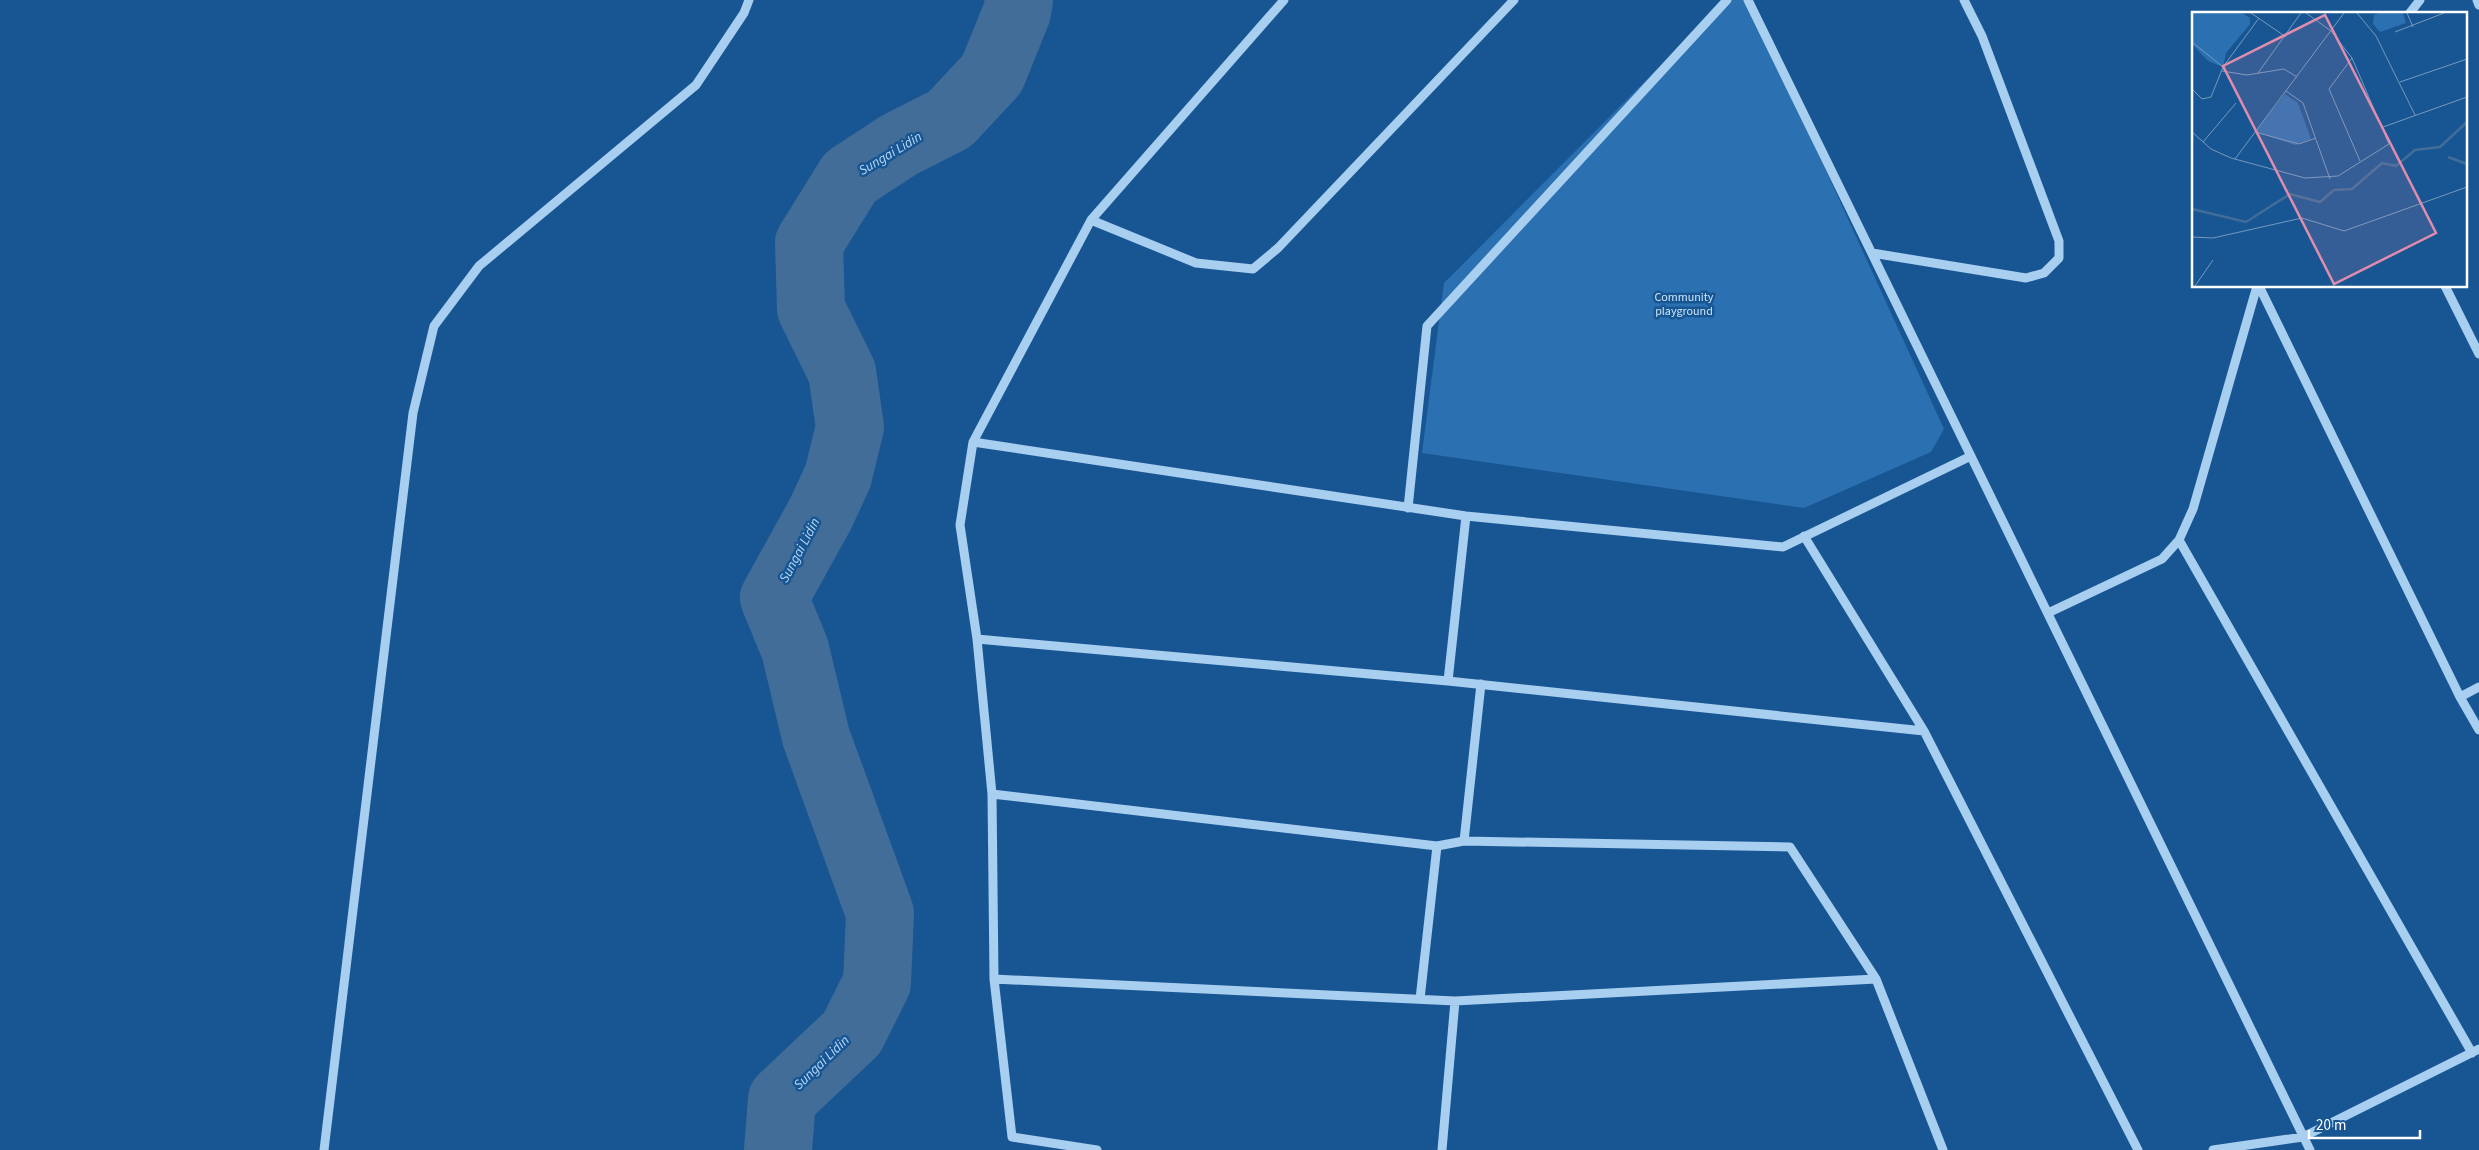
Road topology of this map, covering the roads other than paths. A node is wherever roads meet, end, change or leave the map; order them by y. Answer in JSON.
{"nodes":[{"id":1,"x":749,"y":0,"type":"edge"},
{"id":2,"x":1284,"y":0,"type":"edge"},
{"id":3,"x":1514,"y":0,"type":"edge"},
{"id":4,"x":1727,"y":0,"type":"edge"},
{"id":5,"x":1748,"y":0,"type":"edge"},
{"id":6,"x":1964,"y":0,"type":"edge"},
{"id":7,"x":2420,"y":0,"type":"edge"},
{"id":8,"x":2477,"y":0,"type":"edge"},
{"id":9,"x":2479,"y":5,"type":"edge"},
{"id":10,"x":2411,"y":12,"type":"edge"},
{"id":11,"x":1090,"y":220,"type":"junction"},
{"id":12,"x":1872,"y":253,"type":"junction"},
{"id":13,"x":2257,"y":288,"type":"edge"},
{"id":14,"x":2259,"y":288,"type":"edge"},
{"id":15,"x":2447,"y":288,"type":"edge"},
{"id":16,"x":2479,"y":354,"type":"edge"},
{"id":17,"x":973,"y":442,"type":"junction"},
{"id":18,"x":1971,"y":456,"type":"junction"},
{"id":19,"x":1408,"y":508,"type":"junction"},
{"id":20,"x":1466,"y":516,"type":"junction"},
{"id":21,"x":1804,"y":536,"type":"junction"},
{"id":22,"x":2179,"y":540,"type":"junction"},
{"id":23,"x":2048,"y":613,"type":"junction"},
{"id":24,"x":977,"y":639,"type":"junction"},
{"id":25,"x":1448,"y":681,"type":"junction"},
{"id":26,"x":1480,"y":684,"type":"junction"},
{"id":27,"x":2479,"y":687,"type":"edge"},
{"id":28,"x":2460,"y":697,"type":"junction"},
{"id":29,"x":2479,"y":730,"type":"edge"},
{"id":30,"x":1924,"y":731,"type":"junction"},
{"id":31,"x":992,"y":794,"type":"junction"},
{"id":32,"x":1464,"y":841,"type":"junction"},
{"id":33,"x":1437,"y":846,"type":"junction"},
{"id":34,"x":994,"y":979,"type":"junction"},
{"id":35,"x":1876,"y":979,"type":"junction"},
{"id":36,"x":1420,"y":999,"type":"junction"},
{"id":37,"x":1455,"y":1001,"type":"junction"},
{"id":38,"x":2476,"y":1051,"type":"edge"},
{"id":39,"x":2303,"y":1137,"type":"junction"},
{"id":40,"x":324,"y":1150,"type":"edge"},
{"id":41,"x":1097,"y":1150,"type":"edge"},
{"id":42,"x":1442,"y":1150,"type":"edge"},
{"id":43,"x":1943,"y":1150,"type":"edge"},
{"id":44,"x":2138,"y":1150,"type":"edge"},
{"id":45,"x":2213,"y":1150,"type":"edge"},
{"id":46,"x":2310,"y":1150,"type":"edge"}],
"edges":[{"from":1,"to":40,"type":"street"},
{"from":2,"to":11,"type":"street"},
{"from":3,"to":11,"type":"street"},
{"from":4,"to":19,"type":"street"},
{"from":5,"to":12,"type":"street"},
{"from":6,"to":12,"type":"street"},
{"from":7,"to":10,"type":"street"},
{"from":8,"to":9,"type":"street"},
{"from":11,"to":17,"type":"street"},
{"from":12,"to":18,"type":"street"},
{"from":13,"to":22,"type":"street"},
{"from":14,"to":28,"type":"street"},
{"from":15,"to":16,"type":"street"},
{"from":17,"to":19,"type":"street"},
{"from":17,"to":24,"type":"street"},
{"from":18,"to":21,"type":"street"},
{"from":18,"to":23,"type":"street"},
{"from":19,"to":20,"type":"street"},
{"from":20,"to":21,"type":"street"},
{"from":20,"to":25,"type":"street"},
{"from":21,"to":30,"type":"street"},
{"from":22,"to":23,"type":"street"},
{"from":22,"to":38,"type":"street"},
{"from":23,"to":39,"type":"street"},
{"from":24,"to":25,"type":"street"},
{"from":24,"to":31,"type":"street"},
{"from":25,"to":26,"type":"street"},
{"from":26,"to":30,"type":"street"},
{"from":26,"to":32,"type":"street"},
{"from":27,"to":28,"type":"street"},
{"from":28,"to":29,"type":"street"},
{"from":30,"to":44,"type":"street"},
{"from":31,"to":33,"type":"street"},
{"from":31,"to":34,"type":"street"},
{"from":32,"to":33,"type":"street"},
{"from":32,"to":35,"type":"street"},
{"from":33,"to":36,"type":"street"},
{"from":34,"to":36,"type":"street"},
{"from":34,"to":41,"type":"street"},
{"from":35,"to":37,"type":"street"},
{"from":35,"to":43,"type":"street"},
{"from":36,"to":37,"type":"street"},
{"from":37,"to":42,"type":"street"},
{"from":38,"to":39,"type":"street"},
{"from":39,"to":45,"type":"street"},
{"from":39,"to":46,"type":"street"}]}
